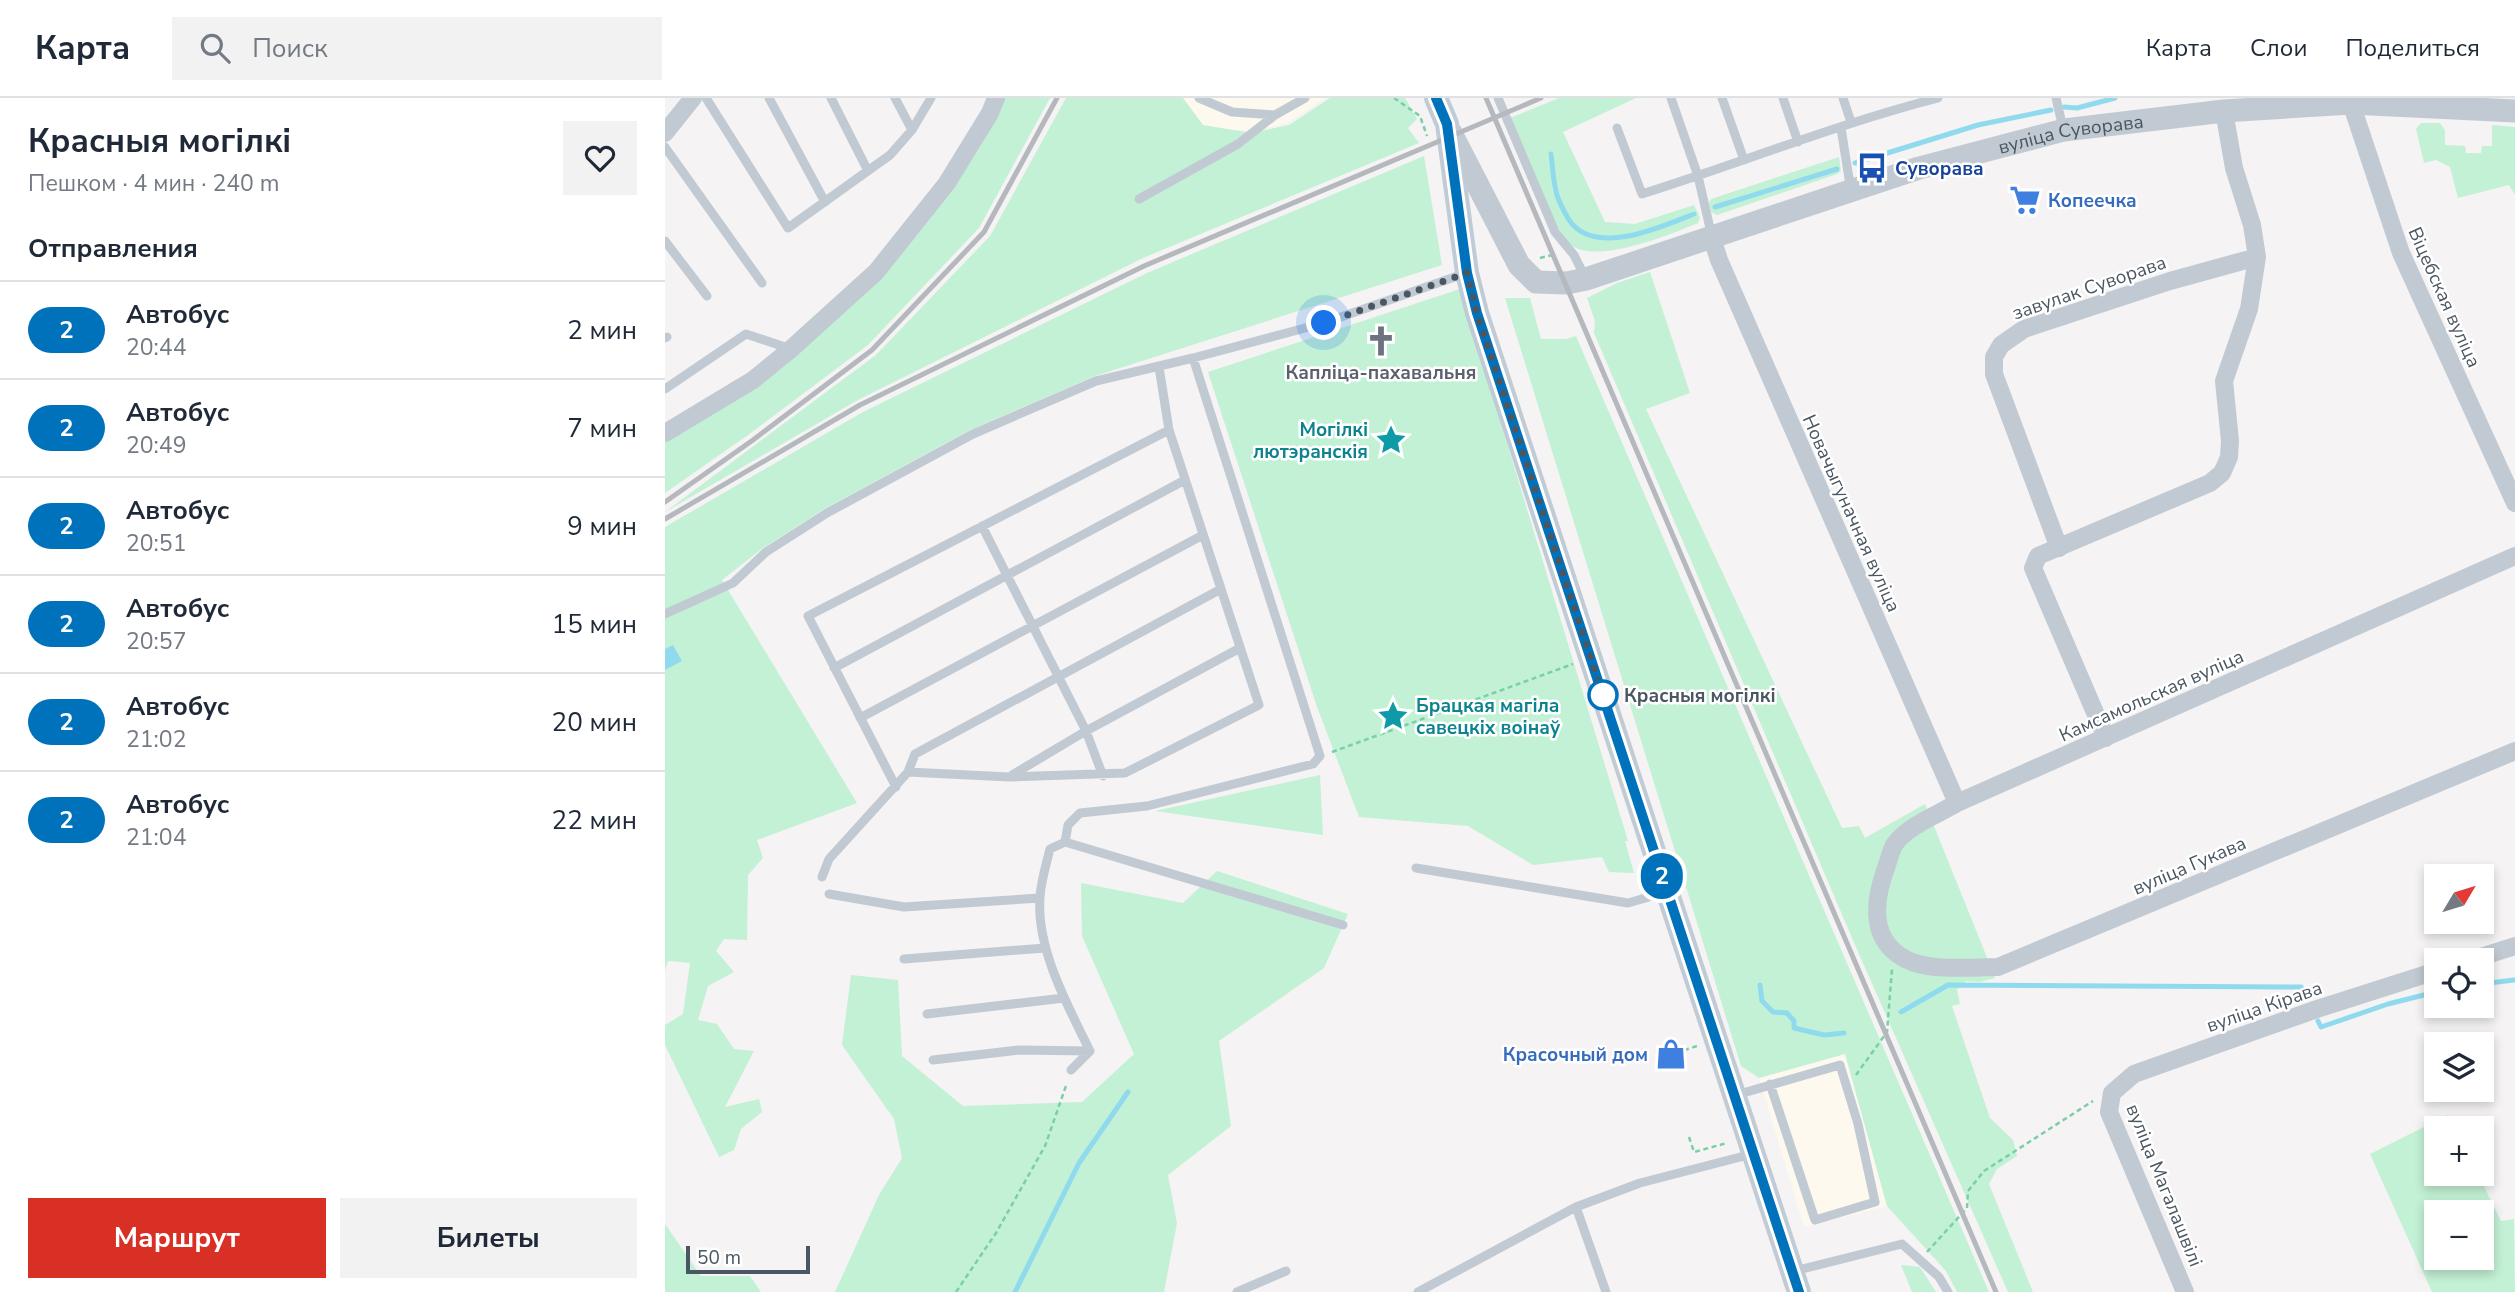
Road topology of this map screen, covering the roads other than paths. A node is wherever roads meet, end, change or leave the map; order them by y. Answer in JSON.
{"nodes":[{"id":1,"x":693,"y":98,"type":"edge"},
{"id":2,"x":706,"y":98,"type":"edge"},
{"id":3,"x":769,"y":98,"type":"edge"},
{"id":4,"x":831,"y":98,"type":"edge"},
{"id":5,"x":895,"y":98,"type":"edge"},
{"id":6,"x":931,"y":98,"type":"edge"},
{"id":7,"x":996,"y":98,"type":"edge"},
{"id":8,"x":1199,"y":98,"type":"edge"},
{"id":9,"x":1423,"y":98,"type":"edge"},
{"id":10,"x":1436,"y":98,"type":"edge"},
{"id":11,"x":1497,"y":98,"type":"edge"},
{"id":12,"x":1671,"y":98,"type":"edge"},
{"id":13,"x":1722,"y":98,"type":"edge"},
{"id":14,"x":1783,"y":98,"type":"edge"},
{"id":15,"x":1843,"y":98,"type":"edge"},
{"id":16,"x":1892,"y":98,"type":"edge"},
{"id":17,"x":1938,"y":98,"type":"edge"},
{"id":18,"x":2056,"y":98,"type":"edge"},
{"id":19,"x":1299,"y":99,"type":"edge"},
{"id":20,"x":2365,"y":101,"type":"edge"},
{"id":21,"x":1895,"y":109,"type":"junction"},
{"id":22,"x":2224,"y":111,"type":"junction"},
{"id":23,"x":2515,"y":111,"type":"edge"},
{"id":24,"x":1275,"y":115,"type":"junction"},
{"id":25,"x":1851,"y":122,"type":"junction"},
{"id":26,"x":1447,"y":124,"type":"junction"},
{"id":27,"x":1617,"y":128,"type":"dead end"},
{"id":28,"x":1841,"y":128,"type":"junction"},
{"id":29,"x":912,"y":130,"type":"junction"},
{"id":30,"x":2064,"y":130,"type":"junction"},
{"id":31,"x":665,"y":133,"type":"edge"},
{"id":32,"x":1798,"y":142,"type":"junction"},
{"id":33,"x":665,"y":147,"type":"edge"},
{"id":34,"x":1744,"y":160,"type":"junction"},
{"id":35,"x":868,"y":171,"type":"junction"},
{"id":36,"x":1698,"y":176,"type":"junction"},
{"id":37,"x":1851,"y":191,"type":"junction"},
{"id":38,"x":1139,"y":199,"type":"dead end"},
{"id":39,"x":825,"y":202,"type":"junction"},
{"id":40,"x":1712,"y":238,"type":"junction"},
{"id":41,"x":665,"y":241,"type":"edge"},
{"id":42,"x":2257,"y":257,"type":"junction"},
{"id":43,"x":1467,"y":273,"type":"junction"},
{"id":44,"x":1586,"y":279,"type":"junction"},
{"id":45,"x":762,"y":283,"type":"dead end"},
{"id":46,"x":708,"y":296,"type":"dead end"},
{"id":47,"x":791,"y":349,"type":"junction"},
{"id":48,"x":1193,"y":358,"type":"junction"},
{"id":49,"x":1159,"y":367,"type":"junction"},
{"id":50,"x":665,"y":389,"type":"edge"},
{"id":51,"x":1169,"y":430,"type":"junction"},
{"id":52,"x":665,"y":433,"type":"edge"},
{"id":53,"x":1185,"y":480,"type":"junction"},
{"id":54,"x":2515,"y":503,"type":"edge"},
{"id":55,"x":982,"y":526,"type":"junction"},
{"id":56,"x":1203,"y":535,"type":"junction"},
{"id":57,"x":2059,"y":548,"type":"junction"},
{"id":58,"x":2515,"y":556,"type":"edge"},
{"id":59,"x":1007,"y":575,"type":"junction"},
{"id":60,"x":1221,"y":589,"type":"junction"},
{"id":61,"x":665,"y":614,"type":"edge"},
{"id":62,"x":1033,"y":626,"type":"junction"},
{"id":63,"x":1240,"y":648,"type":"junction"},
{"id":64,"x":834,"y":668,"type":"junction"},
{"id":65,"x":1058,"y":677,"type":"junction"},
{"id":66,"x":860,"y":718,"type":"junction"},
{"id":67,"x":1086,"y":731,"type":"junction"},
{"id":68,"x":2106,"y":738,"type":"junction"},
{"id":69,"x":2515,"y":751,"type":"edge"},
{"id":70,"x":908,"y":772,"type":"junction"},
{"id":71,"x":1103,"y":776,"type":"junction"},
{"id":72,"x":1009,"y":777,"type":"junction"},
{"id":73,"x":896,"y":787,"type":"junction"},
{"id":74,"x":1957,"y":803,"type":"junction"},
{"id":75,"x":1066,"y":842,"type":"junction"},
{"id":76,"x":1416,"y":868,"type":"dead end"},
{"id":77,"x":822,"y":877,"type":"dead end"},
{"id":78,"x":1667,"y":891,"type":"junction"},
{"id":79,"x":829,"y":894,"type":"dead end"},
{"id":80,"x":1040,"y":898,"type":"junction"},
{"id":81,"x":1343,"y":925,"type":"dead end"},
{"id":82,"x":1881,"y":934,"type":"joint"},
{"id":83,"x":2515,"y":946,"type":"edge"},
{"id":84,"x":1045,"y":948,"type":"junction"},
{"id":85,"x":2494,"y":953,"type":"edge"},
{"id":86,"x":904,"y":959,"type":"dead end"},
{"id":87,"x":2424,"y":975,"type":"edge"},
{"id":88,"x":1064,"y":998,"type":"junction"},
{"id":89,"x":927,"y":1014,"type":"dead end"},
{"id":90,"x":1090,"y":1051,"type":"junction"},
{"id":91,"x":933,"y":1060,"type":"dead end"},
{"id":92,"x":1071,"y":1070,"type":"road end"},
{"id":93,"x":1770,"y":1084,"type":"junction"},
{"id":94,"x":2112,"y":1093,"type":"joint"},
{"id":95,"x":1734,"y":1096,"type":"junction"},
{"id":96,"x":1753,"y":1153,"type":"junction"},
{"id":97,"x":1576,"y":1207,"type":"junction"},
{"id":98,"x":1286,"y":1271,"type":"dead end"},
{"id":99,"x":1795,"y":1282,"type":"edge"},
{"id":100,"x":1237,"y":1292,"type":"edge"},
{"id":101,"x":1418,"y":1292,"type":"edge"},
{"id":102,"x":1606,"y":1292,"type":"edge"},
{"id":103,"x":1948,"y":1292,"type":"edge"},
{"id":104,"x":2185,"y":1292,"type":"edge"}],
"edges":[{"from":1,"to":31,"type":"street"},
{"from":2,"to":39,"type":"lane"},
{"from":3,"to":39,"type":"lane"},
{"from":4,"to":35,"type":"lane"},
{"from":5,"to":29,"type":"lane"},
{"from":6,"to":29,"type":"lane"},
{"from":7,"to":47,"type":"street"},
{"from":8,"to":24,"type":"lane"},
{"from":9,"to":26,"type":"main road"},
{"from":10,"to":26,"type":"main road"},
{"from":11,"to":44,"type":"lane"},
{"from":12,"to":36,"type":"lane"},
{"from":13,"to":34,"type":"lane"},
{"from":14,"to":32,"type":"lane"},
{"from":15,"to":25,"type":"lane"},
{"from":16,"to":21,"type":"lane"},
{"from":17,"to":21,"type":"lane"},
{"from":18,"to":30,"type":"lane"},
{"from":19,"to":24,"type":"lane"},
{"from":20,"to":22,"type":"street","name":"вуліца Суворава"},
{"from":20,"to":23,"type":"street","name":"вуліца Суворава"},
{"from":20,"to":54,"type":"street","name":"Віцебская вуліца"},
{"from":21,"to":25,"type":"lane"},
{"from":22,"to":30,"type":"street","name":"вуліца Суворава"},
{"from":22,"to":42,"type":"street"},
{"from":24,"to":38,"type":"lane"},
{"from":25,"to":28,"type":"lane"},
{"from":26,"to":43,"type":"main road"},
{"from":26,"to":44,"type":"street","name":"вуліца Суворава"},
{"from":27,"to":36,"type":"lane"},
{"from":28,"to":32,"type":"lane"},
{"from":28,"to":37,"type":"lane"},
{"from":29,"to":35,"type":"lane"},
{"from":30,"to":37,"type":"street","name":"вуліца Суворава"},
{"from":32,"to":34,"type":"lane"},
{"from":33,"to":45,"type":"lane"},
{"from":34,"to":36,"type":"lane"},
{"from":35,"to":39,"type":"lane"},
{"from":36,"to":40,"type":"lane"},
{"from":37,"to":40,"type":"street","name":"вуліца Суворава"},
{"from":40,"to":44,"type":"street","name":"вуліца Суворава"},
{"from":40,"to":74,"type":"street","name":"Новачыгуначная вуліца"},
{"from":41,"to":46,"type":"lane"},
{"from":42,"to":57,"type":"street"},
{"from":42,"to":57,"type":"street","name":"завулак Суворава"},
{"from":43,"to":48,"type":"lane"},
{"from":43,"to":78,"type":"main road"},
{"from":47,"to":50,"type":"lane"},
{"from":47,"to":52,"type":"street"},
{"from":48,"to":49,"type":"lane"},
{"from":48,"to":75,"type":"lane"},
{"from":49,"to":51,"type":"lane"},
{"from":49,"to":61,"type":"lane"},
{"from":51,"to":53,"type":"lane"},
{"from":51,"to":55,"type":"lane"},
{"from":53,"to":56,"type":"lane"},
{"from":53,"to":59,"type":"lane"},
{"from":55,"to":59,"type":"lane"},
{"from":55,"to":64,"type":"lane"},
{"from":56,"to":60,"type":"lane"},
{"from":56,"to":62,"type":"lane"},
{"from":57,"to":68,"type":"street"},
{"from":58,"to":68,"type":"street","name":"Камсамольская вуліца"},
{"from":59,"to":62,"type":"lane"},
{"from":59,"to":64,"type":"lane"},
{"from":60,"to":63,"type":"lane"},
{"from":60,"to":65,"type":"lane"},
{"from":62,"to":65,"type":"lane"},
{"from":62,"to":66,"type":"lane"},
{"from":63,"to":67,"type":"lane"},
{"from":63,"to":71,"type":"lane"},
{"from":64,"to":66,"type":"lane"},
{"from":65,"to":67,"type":"lane"},
{"from":65,"to":70,"type":"lane"},
{"from":66,"to":73,"type":"lane"},
{"from":67,"to":71,"type":"lane"},
{"from":67,"to":72,"type":"lane"},
{"from":68,"to":74,"type":"street","name":"Камсамольская вуліца"},
{"from":69,"to":82,"type":"street","name":"вуліца Гукава"},
{"from":70,"to":72,"type":"lane"},
{"from":70,"to":73,"type":"lane"},
{"from":71,"to":72,"type":"lane"},
{"from":73,"to":77,"type":"lane"},
{"from":74,"to":82,"type":"street","name":"Камсамольская вуліца"},
{"from":75,"to":80,"type":"lane"},
{"from":75,"to":81,"type":"lane"},
{"from":76,"to":78,"type":"lane"},
{"from":78,"to":95,"type":"main road"},
{"from":79,"to":80,"type":"lane"},
{"from":80,"to":84,"type":"lane"},
{"from":83,"to":85,"type":"street"},
{"from":84,"to":86,"type":"lane"},
{"from":84,"to":88,"type":"lane"},
{"from":87,"to":94,"type":"street","name":"вуліца Кірава"},
{"from":88,"to":89,"type":"lane"},
{"from":88,"to":90,"type":"lane"},
{"from":90,"to":91,"type":"lane"},
{"from":90,"to":92,"type":"lane"},
{"from":93,"to":93,"type":"lane"},
{"from":93,"to":95,"type":"lane"},
{"from":94,"to":104,"type":"street","name":"вуліца Магалашвілі"},
{"from":95,"to":96,"type":"main road"},
{"from":96,"to":97,"type":"lane"},
{"from":96,"to":99,"type":"main road"},
{"from":97,"to":101,"type":"lane"},
{"from":97,"to":102,"type":"lane"},
{"from":98,"to":100,"type":"lane"},
{"from":99,"to":103,"type":"lane"}]}
